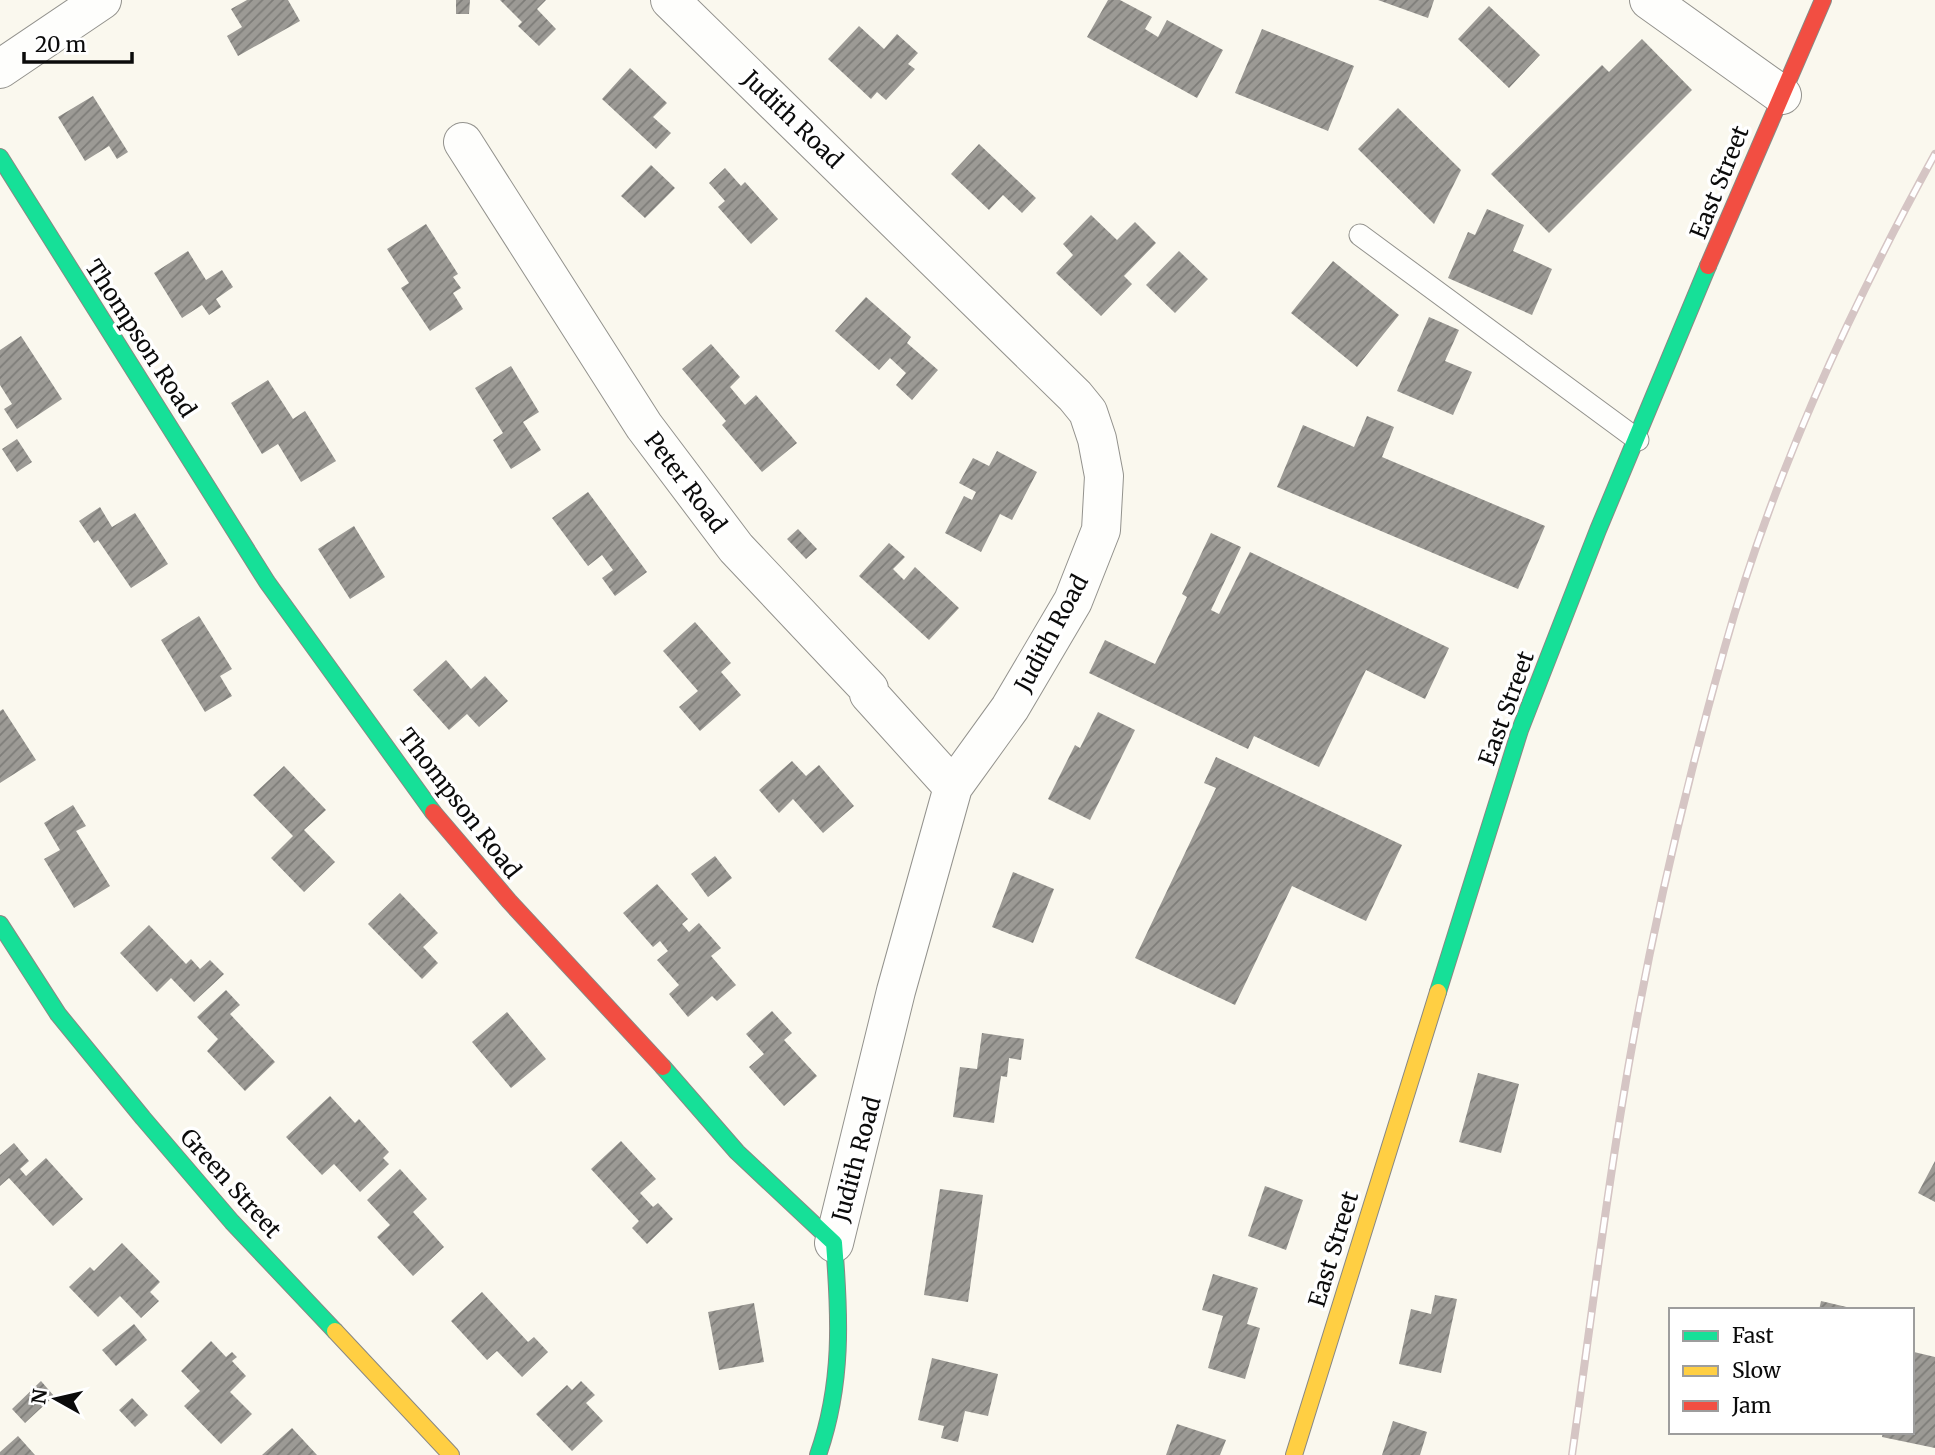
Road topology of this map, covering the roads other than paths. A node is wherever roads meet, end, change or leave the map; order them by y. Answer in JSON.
{"nodes":[{"id":1,"x":102,"y":0,"type":"edge"},
{"id":2,"x":670,"y":0,"type":"edge"},
{"id":3,"x":1649,"y":0,"type":"edge"},
{"id":4,"x":1823,"y":0,"type":"edge"},
{"id":5,"x":0,"y":69,"type":"edge"},
{"id":6,"x":1782,"y":96,"type":"junction"},
{"id":7,"x":464,"y":142,"type":"dead end"},
{"id":8,"x":0,"y":157,"type":"edge"},
{"id":9,"x":1360,"y":234,"type":"dead end"},
{"id":10,"x":1638,"y":440,"type":"junction"},
{"id":11,"x":953,"y":787,"type":"junction"},
{"id":12,"x":0,"y":924,"type":"edge"},
{"id":13,"x":834,"y":1243,"type":"junction"},
{"id":14,"x":451,"y":1455,"type":"edge"},
{"id":15,"x":818,"y":1455,"type":"edge"},
{"id":16,"x":1294,"y":1455,"type":"edge"}],
"edges":[{"from":1,"to":5,"type":"street"},
{"from":2,"to":11,"type":"street","name":"Judith Road"},
{"from":3,"to":6,"type":"street"},
{"from":4,"to":6,"type":"street","name":"East Street"},
{"from":6,"to":10,"type":"street","name":"East Street"},
{"from":7,"to":11,"type":"street","name":"Peter Road"},
{"from":8,"to":13,"type":"street","name":"Thompson Road"},
{"from":9,"to":10,"type":"lane"},
{"from":10,"to":16,"type":"street","name":"East Street"},
{"from":11,"to":13,"type":"street","name":"Judith Road"},
{"from":12,"to":14,"type":"street","name":"Green Street"},
{"from":13,"to":15,"type":"street"}]}
